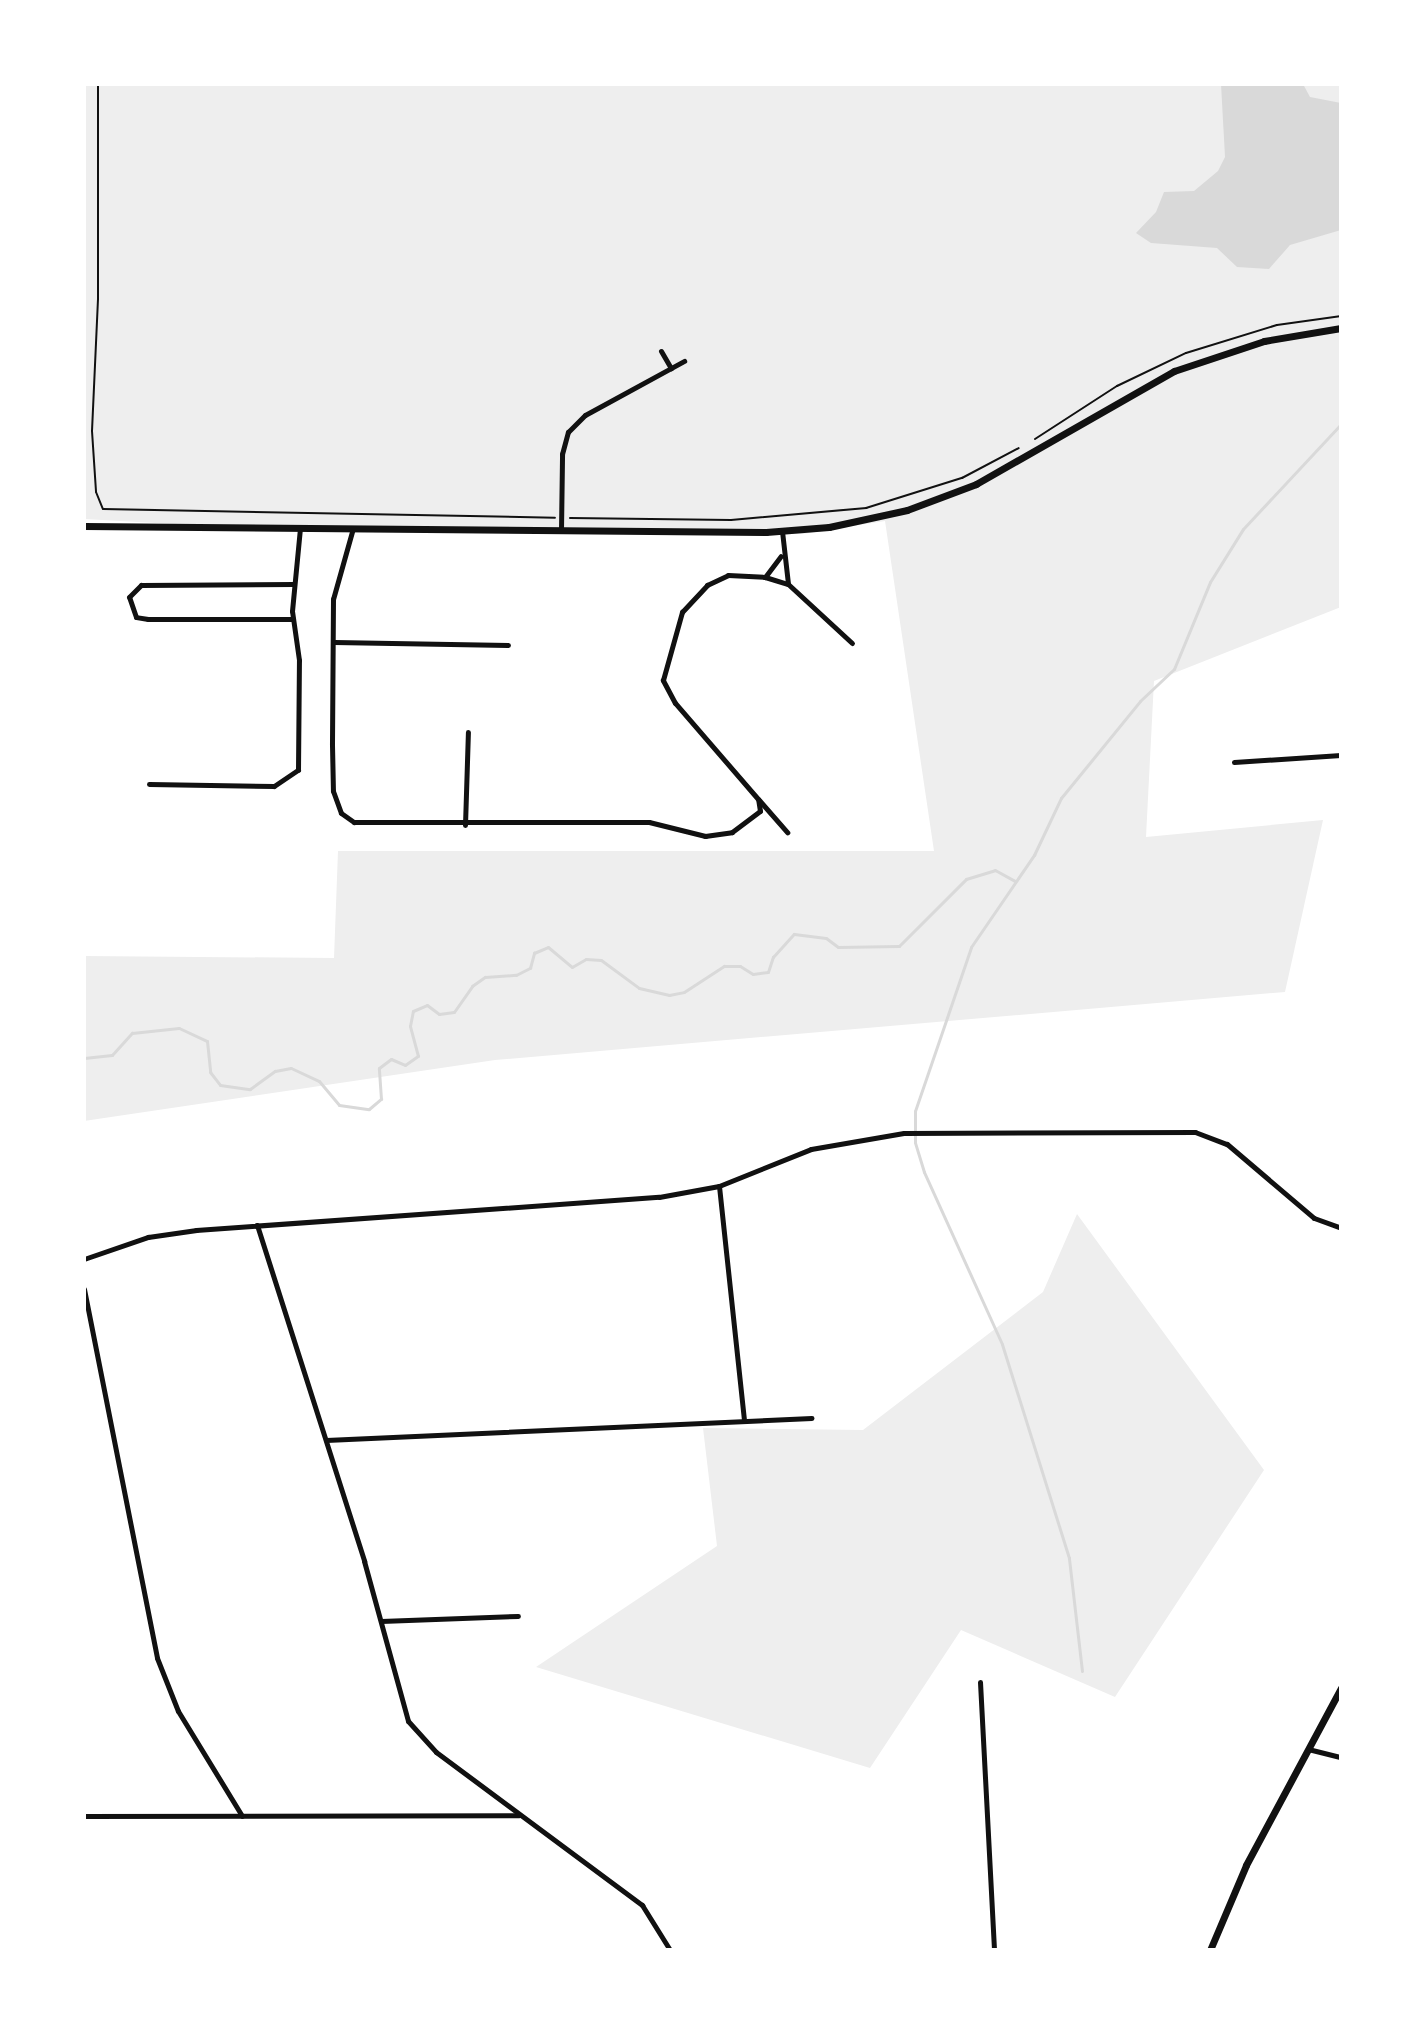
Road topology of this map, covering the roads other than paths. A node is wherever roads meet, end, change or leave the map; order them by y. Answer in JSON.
{"nodes":[{"id":1,"x":1341,"y":328,"type":"edge"},
{"id":2,"x":661,"y":351,"type":"dead end"},
{"id":3,"x":684,"y":361,"type":"dead end"},
{"id":4,"x":671,"y":368,"type":"junction"},
{"id":5,"x":84,"y":526,"type":"edge"},
{"id":6,"x":300,"y":528,"type":"junction"},
{"id":7,"x":353,"y":528,"type":"junction"},
{"id":8,"x":561,"y":530,"type":"junction"},
{"id":9,"x":782,"y":531,"type":"junction"},
{"id":10,"x":781,"y":556,"type":"junction"},
{"id":11,"x":765,"y":577,"type":"junction"},
{"id":12,"x":294,"y":584,"type":"junction"},
{"id":13,"x":788,"y":584,"type":"junction"},
{"id":14,"x":293,"y":619,"type":"junction"},
{"id":15,"x":334,"y":642,"type":"junction"},
{"id":16,"x":852,"y":643,"type":"dead end"},
{"id":17,"x":508,"y":645,"type":"dead end"},
{"id":18,"x":468,"y":732,"type":"dead end"},
{"id":19,"x":1341,"y":755,"type":"edge"},
{"id":20,"x":1234,"y":762,"type":"dead end"},
{"id":21,"x":149,"y":784,"type":"dead end"},
{"id":22,"x":758,"y":799,"type":"junction"},
{"id":23,"x":465,"y":825,"type":"junction"},
{"id":24,"x":787,"y":832,"type":"dead end"},
{"id":25,"x":719,"y":1186,"type":"junction"},
{"id":26,"x":257,"y":1225,"type":"junction"},
{"id":27,"x":1341,"y":1228,"type":"edge"},
{"id":28,"x":84,"y":1259,"type":"edge"},
{"id":29,"x":84,"y":1289,"type":"edge"},
{"id":30,"x":812,"y":1418,"type":"dead end"},
{"id":31,"x":744,"y":1419,"type":"junction"},
{"id":32,"x":326,"y":1440,"type":"junction"},
{"id":33,"x":518,"y":1616,"type":"dead end"},
{"id":34,"x":381,"y":1621,"type":"junction"},
{"id":35,"x":980,"y":1682,"type":"dead end"},
{"id":36,"x":1341,"y":1688,"type":"edge"},
{"id":37,"x":1308,"y":1749,"type":"junction"},
{"id":38,"x":1341,"y":1757,"type":"edge"},
{"id":39,"x":521,"y":1815,"type":"junction"},
{"id":40,"x":84,"y":1816,"type":"edge"},
{"id":41,"x":242,"y":1816,"type":"junction"},
{"id":42,"x":670,"y":1950,"type":"edge"},
{"id":43,"x":994,"y":1950,"type":"edge"},
{"id":44,"x":1210,"y":1950,"type":"edge"}],
"edges":[{"from":1,"to":9,"type":"main road"},
{"from":2,"to":4,"type":"street"},
{"from":3,"to":4,"type":"street"},
{"from":4,"to":8,"type":"street"},
{"from":5,"to":6,"type":"main road"},
{"from":6,"to":7,"type":"main road"},
{"from":6,"to":12,"type":"street"},
{"from":7,"to":8,"type":"main road"},
{"from":7,"to":15,"type":"street"},
{"from":8,"to":9,"type":"main road"},
{"from":9,"to":10,"type":"street"},
{"from":10,"to":11,"type":"street"},
{"from":10,"to":13,"type":"street"},
{"from":11,"to":13,"type":"street"},
{"from":11,"to":22,"type":"street"},
{"from":12,"to":14,"type":"street"},
{"from":12,"to":14,"type":"street"},
{"from":13,"to":16,"type":"street"},
{"from":14,"to":21,"type":"street"},
{"from":15,"to":17,"type":"street"},
{"from":15,"to":23,"type":"street"},
{"from":18,"to":23,"type":"street"},
{"from":19,"to":20,"type":"street"},
{"from":22,"to":23,"type":"street"},
{"from":22,"to":24,"type":"street"},
{"from":25,"to":26,"type":"street"},
{"from":25,"to":27,"type":"street"},
{"from":25,"to":31,"type":"street"},
{"from":26,"to":28,"type":"street"},
{"from":26,"to":32,"type":"street"},
{"from":29,"to":41,"type":"street"},
{"from":30,"to":31,"type":"street"},
{"from":31,"to":32,"type":"street"},
{"from":32,"to":34,"type":"street"},
{"from":33,"to":34,"type":"street"},
{"from":34,"to":39,"type":"street"},
{"from":35,"to":43,"type":"street"},
{"from":36,"to":37,"type":"main road"},
{"from":37,"to":38,"type":"street"},
{"from":37,"to":44,"type":"main road"},
{"from":39,"to":41,"type":"street"},
{"from":39,"to":42,"type":"street"},
{"from":40,"to":41,"type":"street"}]}
